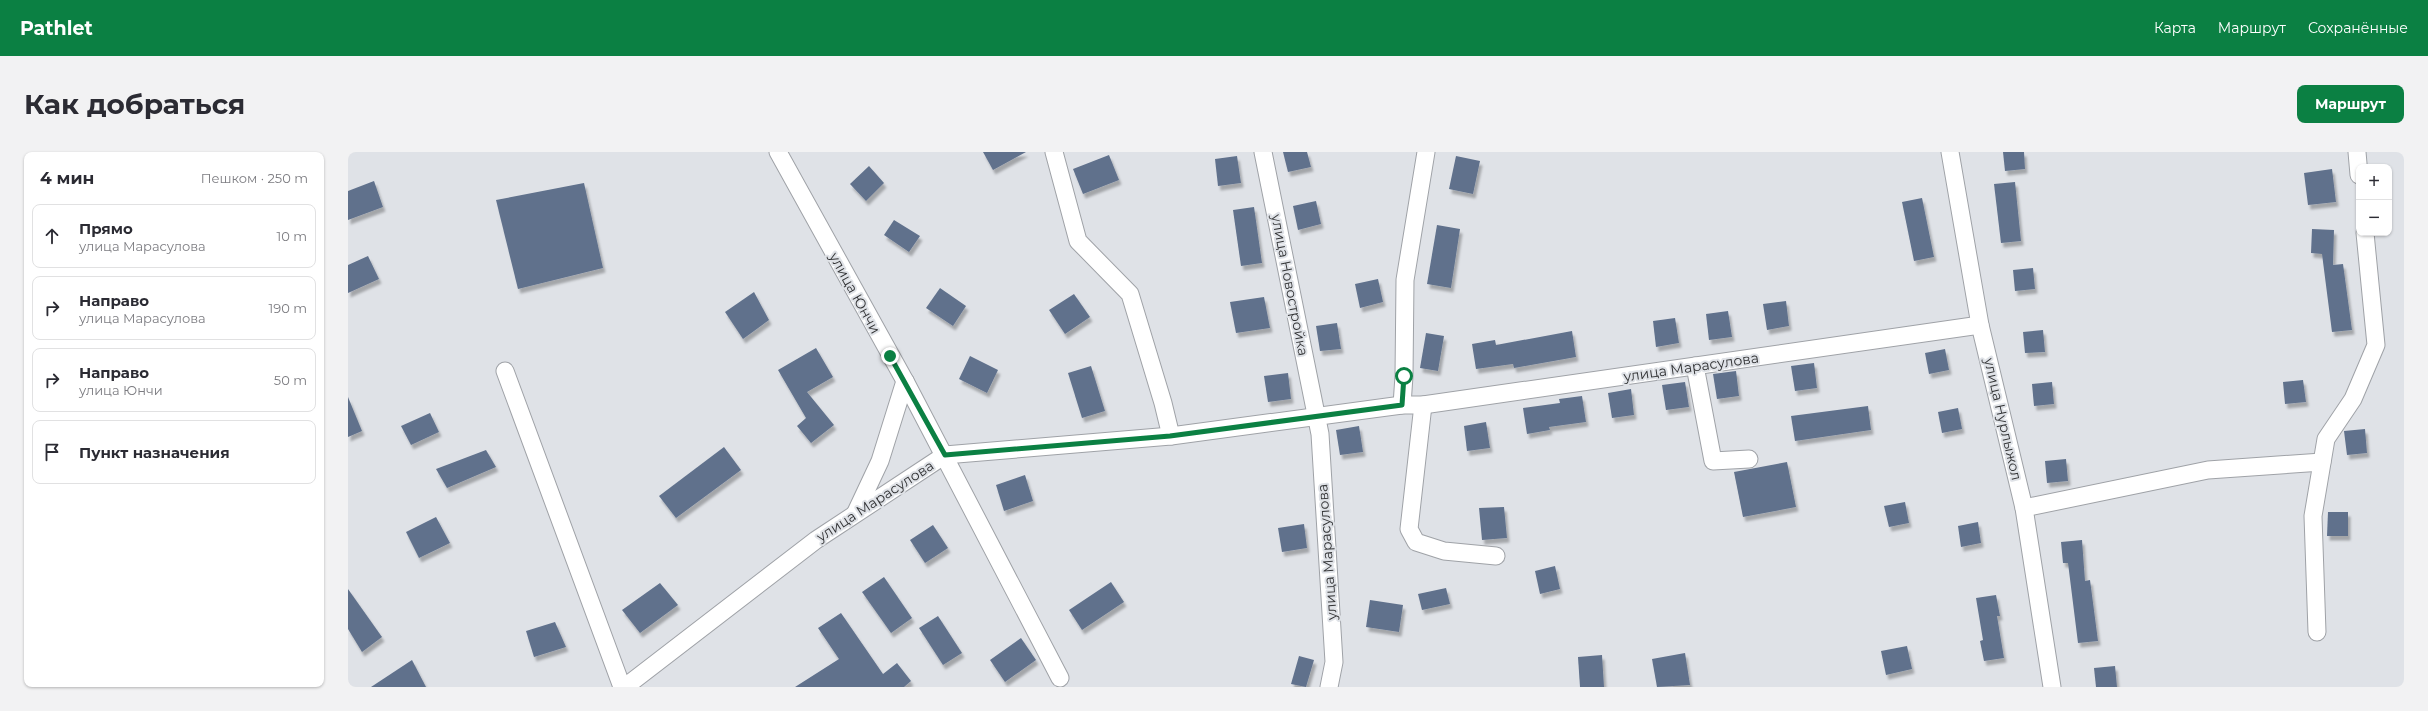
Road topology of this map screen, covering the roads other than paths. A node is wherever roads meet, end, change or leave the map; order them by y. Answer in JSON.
{"nodes":[{"id":1,"x":778,"y":152,"type":"edge"},
{"id":2,"x":1054,"y":152,"type":"edge"},
{"id":3,"x":1263,"y":152,"type":"edge"},
{"id":4,"x":1426,"y":152,"type":"edge"},
{"id":5,"x":1950,"y":152,"type":"edge"},
{"id":6,"x":2357,"y":152,"type":"edge"},
{"id":7,"x":2358,"y":164,"type":"edge"},
{"id":8,"x":2365,"y":236,"type":"edge"},
{"id":9,"x":1980,"y":325,"type":"junction"},
{"id":10,"x":1695,"y":366,"type":"junction"},
{"id":11,"x":505,"y":371,"type":"dead end"},
{"id":12,"x":905,"y":381,"type":"junction"},
{"id":13,"x":1402,"y":405,"type":"junction"},
{"id":14,"x":1423,"y":405,"type":"junction"},
{"id":15,"x":1316,"y":418,"type":"junction"},
{"id":16,"x":1170,"y":436,"type":"junction"},
{"id":17,"x":945,"y":455,"type":"junction"},
{"id":18,"x":1749,"y":459,"type":"dead end"},
{"id":19,"x":2322,"y":462,"type":"junction"},
{"id":20,"x":2024,"y":508,"type":"junction"},
{"id":21,"x":856,"y":512,"type":"junction"},
{"id":22,"x":1496,"y":556,"type":"dead end"},
{"id":23,"x":2317,"y":632,"type":"dead end"},
{"id":24,"x":1060,"y":678,"type":"dead end"},
{"id":25,"x":623,"y":687,"type":"edge"},
{"id":26,"x":1329,"y":687,"type":"edge"},
{"id":27,"x":2052,"y":687,"type":"edge"}],
"edges":[{"from":1,"to":12,"type":"street","name":"улица Юнчи"},
{"from":2,"to":16,"type":"street"},
{"from":3,"to":15,"type":"street","name":"улица Новостройка"},
{"from":4,"to":13,"type":"street"},
{"from":5,"to":9,"type":"street","name":"улица Нурлыжол"},
{"from":6,"to":7,"type":"street"},
{"from":8,"to":19,"type":"street"},
{"from":9,"to":10,"type":"street","name":"улица Марасулова"},
{"from":9,"to":20,"type":"street","name":"улица Нурлыжол"},
{"from":10,"to":14,"type":"street","name":"улица Марасулова"},
{"from":10,"to":18,"type":"street"},
{"from":11,"to":25,"type":"street"},
{"from":12,"to":17,"type":"street","name":"улица Юнчи"},
{"from":12,"to":21,"type":"street"},
{"from":13,"to":14,"type":"street","name":"улица Марасулова"},
{"from":13,"to":15,"type":"street","name":"улица Марасулова"},
{"from":14,"to":22,"type":"street"},
{"from":15,"to":16,"type":"street","name":"улица Марасулова"},
{"from":15,"to":26,"type":"street","name":"улица Марасулова"},
{"from":16,"to":17,"type":"street","name":"улица Марасулова"},
{"from":17,"to":21,"type":"street","name":"улица Марасулова"},
{"from":17,"to":24,"type":"street","name":"улица Юнчи"},
{"from":19,"to":20,"type":"street"},
{"from":19,"to":23,"type":"street"},
{"from":20,"to":27,"type":"street","name":"улица Нурлыжол"},
{"from":21,"to":25,"type":"street","name":"улица Марасулова"}]}
